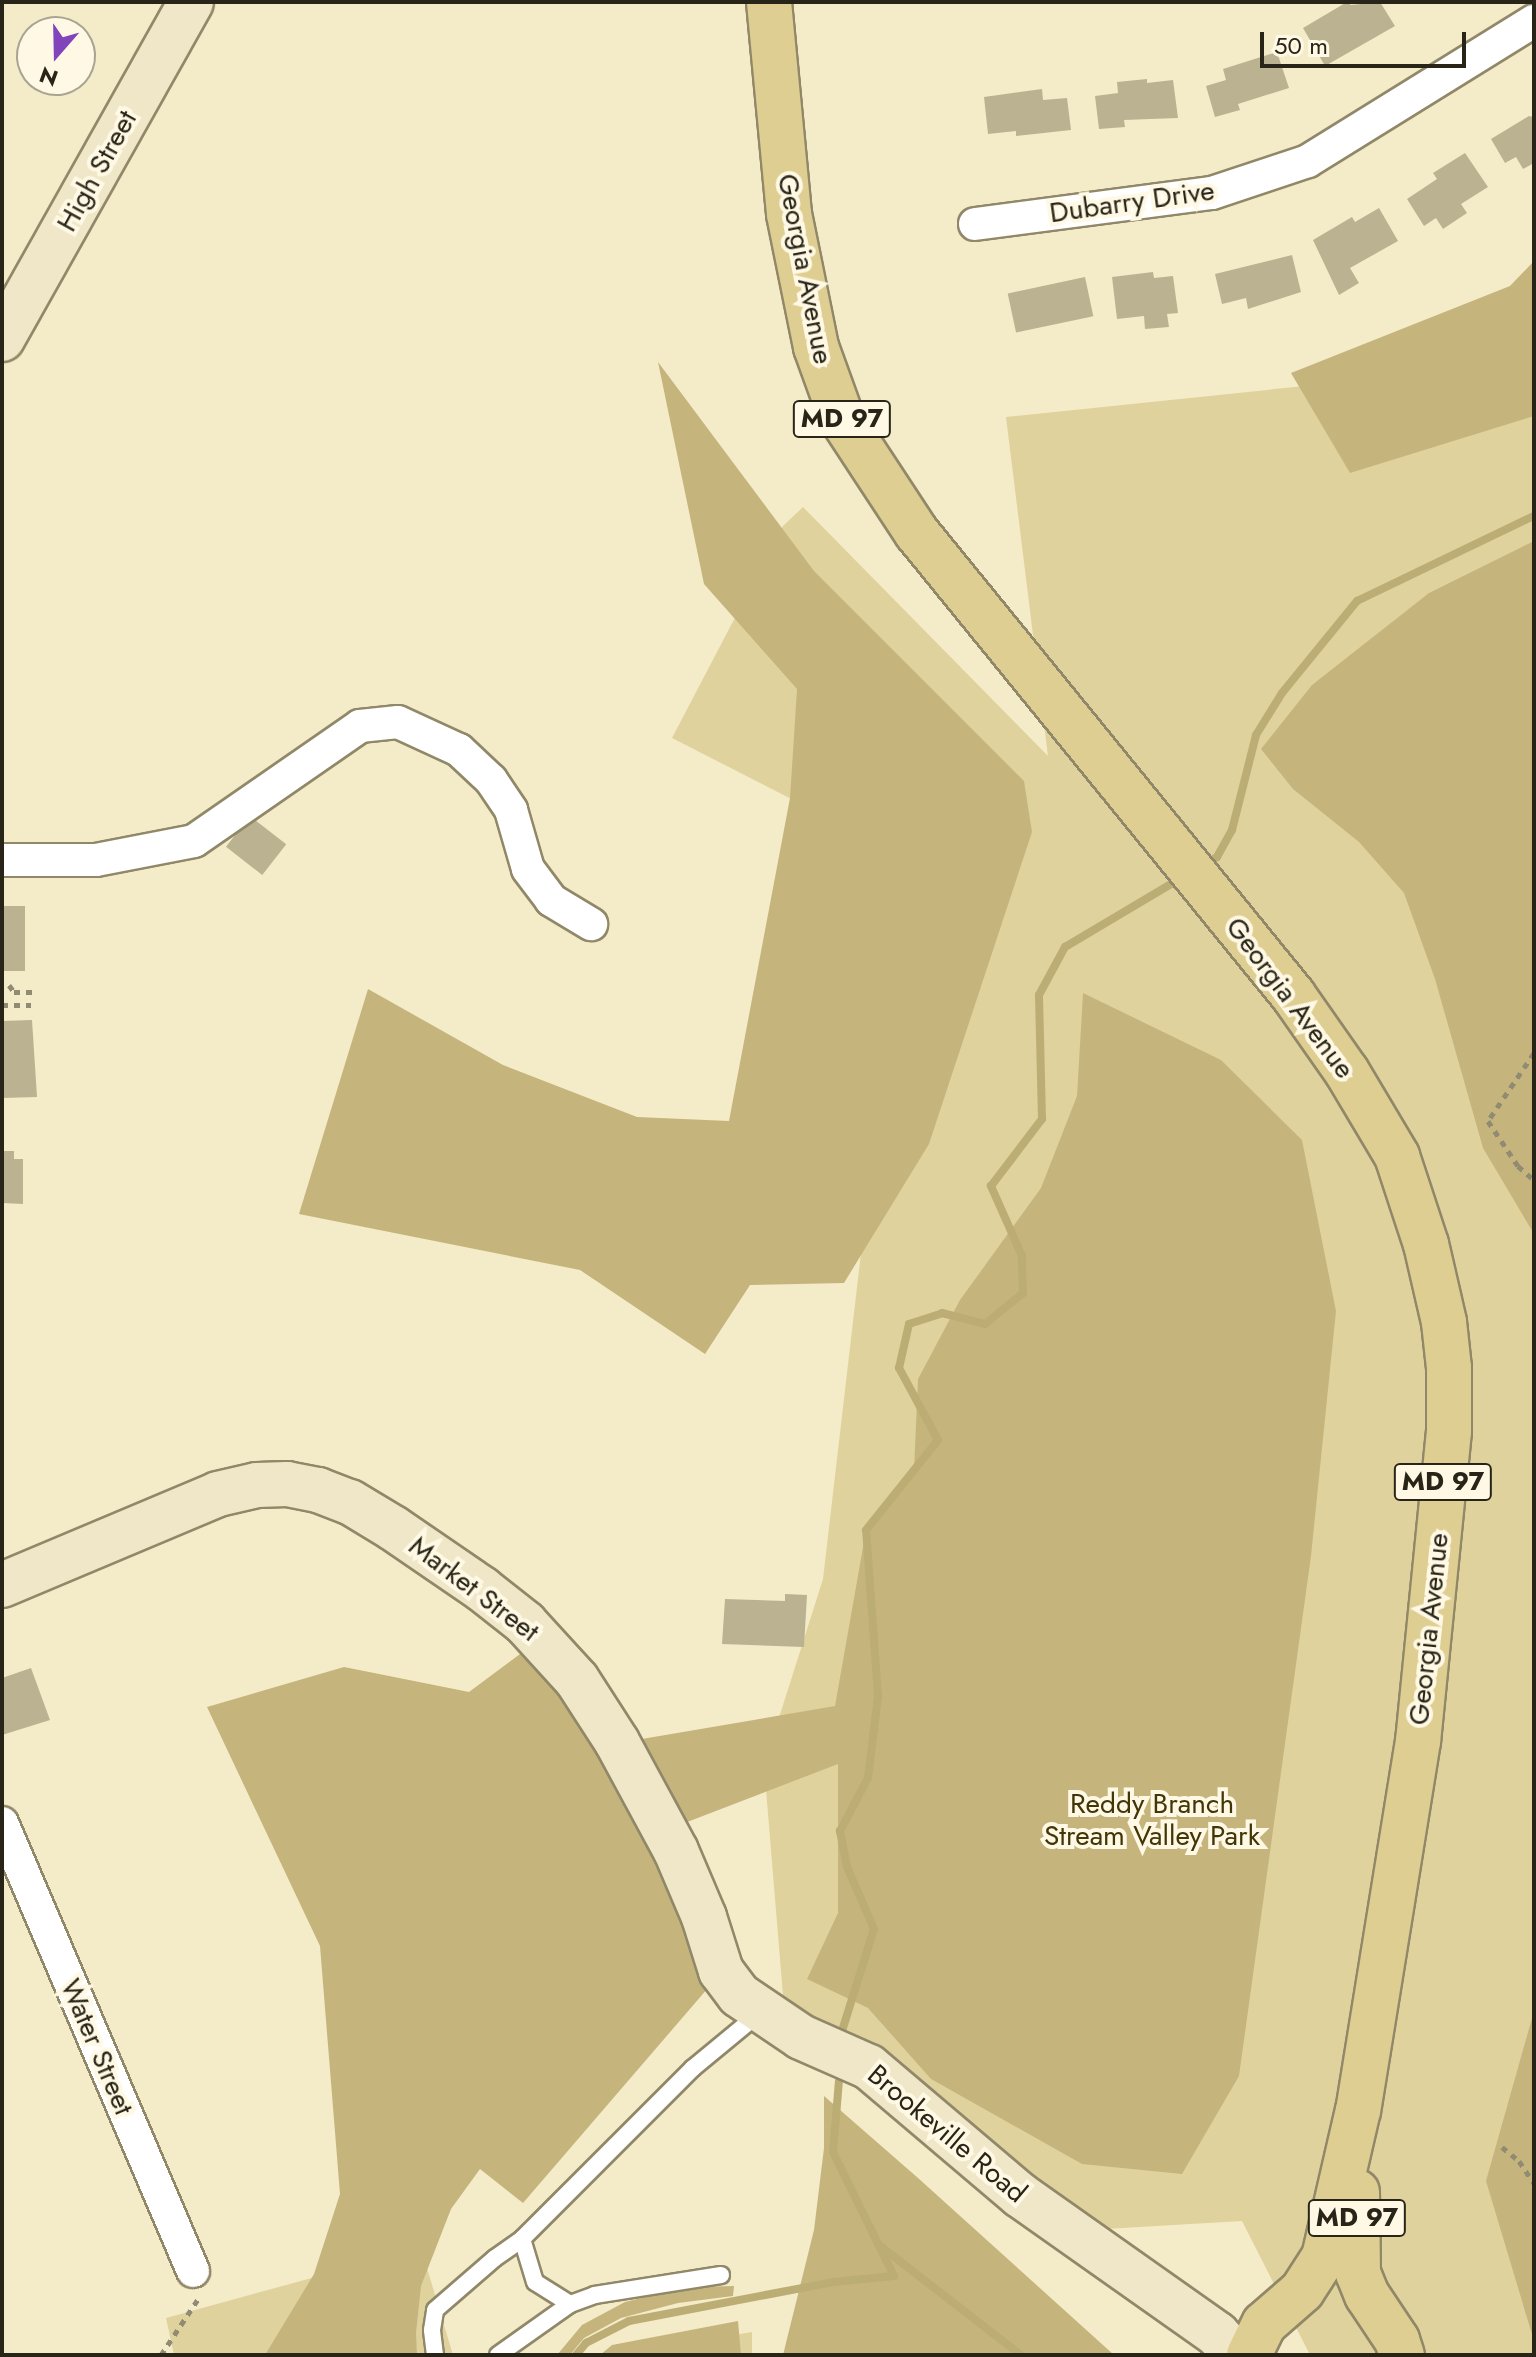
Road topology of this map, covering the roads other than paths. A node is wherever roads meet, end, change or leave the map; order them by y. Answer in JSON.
{"nodes":[{"id":1,"x":191,"y":2,"type":"edge"},
{"id":2,"x":769,"y":2,"type":"edge"},
{"id":3,"x":1534,"y":21,"type":"edge"},
{"id":4,"x":975,"y":224,"type":"dead end"},
{"id":5,"x":2,"y":339,"type":"edge"},
{"id":6,"x":2,"y":860,"type":"edge"},
{"id":7,"x":591,"y":924,"type":"dead end"},
{"id":8,"x":2,"y":1585,"type":"edge"},
{"id":9,"x":2,"y":1823,"type":"edge"},
{"id":10,"x":762,"y":2011,"type":"junction"},
{"id":11,"x":1358,"y":2110,"type":"junction"},
{"id":12,"x":522,"y":2239,"type":"junction"},
{"id":13,"x":1086,"y":2243,"type":"junction"},
{"id":14,"x":193,"y":2271,"type":"road end"},
{"id":15,"x":721,"y":2275,"type":"dead end"},
{"id":16,"x":570,"y":2304,"type":"junction"},
{"id":17,"x":1278,"y":2311,"type":"junction"},
{"id":18,"x":1392,"y":2337,"type":"edge"},
{"id":19,"x":435,"y":2355,"type":"edge"},
{"id":20,"x":498,"y":2355,"type":"edge"},
{"id":21,"x":1236,"y":2355,"type":"edge"},
{"id":22,"x":1249,"y":2355,"type":"edge"}],
"edges":[{"from":1,"to":5,"type":"main road","name":"High Street"},
{"from":2,"to":11,"type":"main road","name":"Georgia Avenue","number":"MD 97"},
{"from":3,"to":4,"type":"street","name":"Dubarry Drive"},
{"from":6,"to":7,"type":"street"},
{"from":8,"to":10,"type":"main road","name":"Market Street"},
{"from":9,"to":14,"type":"street","name":"Water Street"},
{"from":10,"to":12,"type":"lane"},
{"from":10,"to":13,"type":"main road","name":"Brookeville Road"},
{"from":11,"to":17,"type":"main road","name":"Georgia Avenue","number":"MD 97"},
{"from":11,"to":18,"type":"main road","name":"Georgia Avenue","number":"MD 97"},
{"from":12,"to":16,"type":"lane"},
{"from":12,"to":19,"type":"lane"},
{"from":13,"to":17,"type":"main road","name":"Brookeville Road"},
{"from":13,"to":21,"type":"main road","name":"Brookeville Road"},
{"from":15,"to":16,"type":"lane"},
{"from":16,"to":20,"type":"lane"},
{"from":17,"to":18,"type":"main road","name":"Georgia Avenue"},
{"from":17,"to":22,"type":"main road","name":"Georgia Avenue","number":"MD 97"}]}
